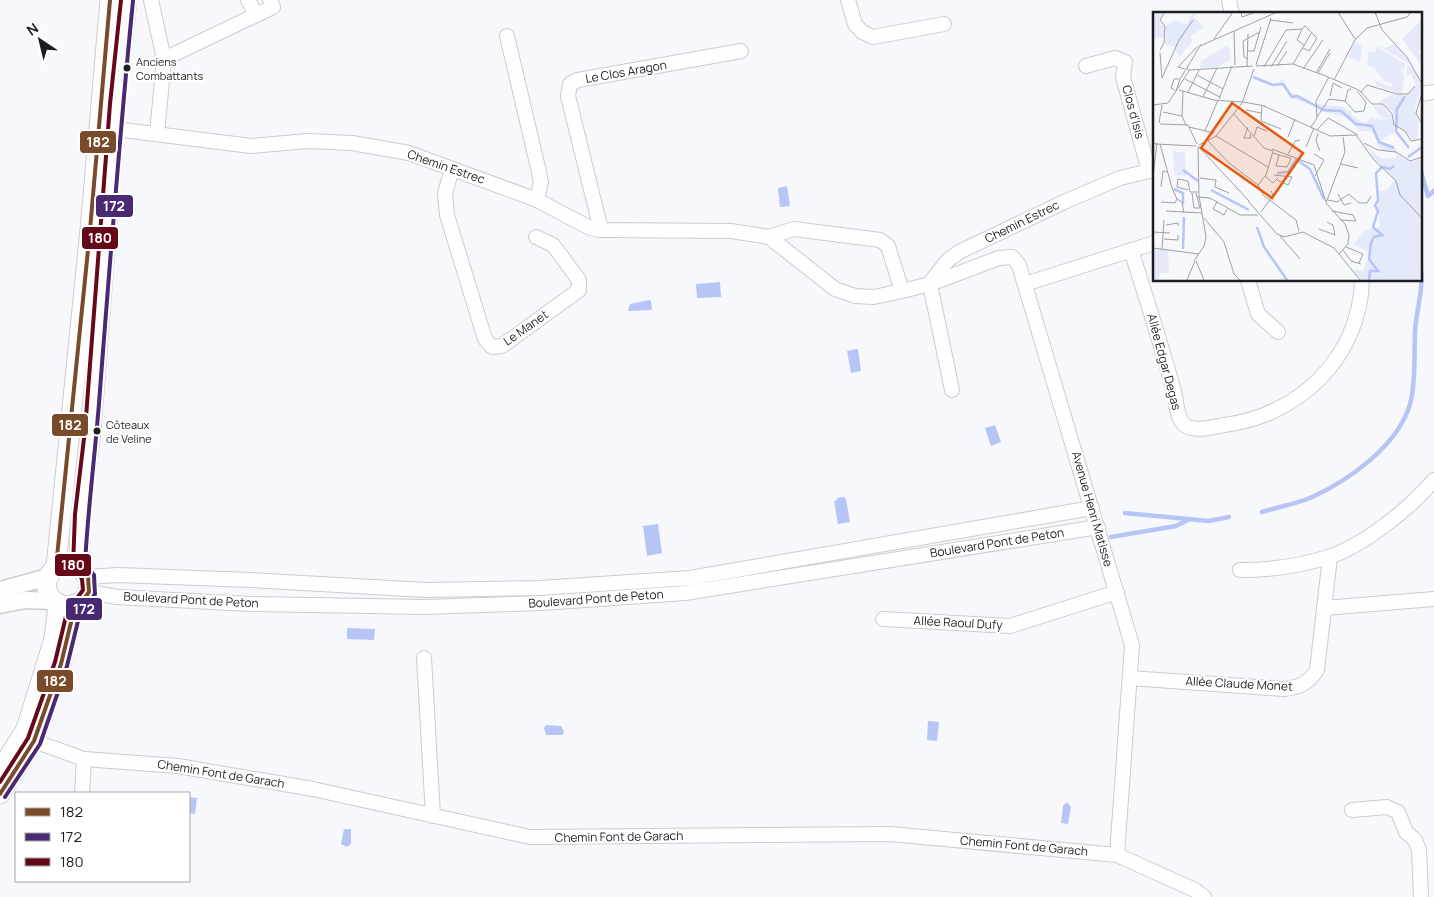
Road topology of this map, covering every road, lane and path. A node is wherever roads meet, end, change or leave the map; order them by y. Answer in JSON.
{"nodes":[{"id":1,"x":110,"y":0,"type":"edge"},
{"id":2,"x":127,"y":0,"type":"edge"},
{"id":3,"x":151,"y":0,"type":"edge"},
{"id":4,"x":248,"y":0,"type":"edge"},
{"id":5,"x":270,"y":0,"type":"edge"},
{"id":6,"x":848,"y":0,"type":"edge"},
{"id":7,"x":256,"y":15,"type":"junction"},
{"id":8,"x":944,"y":24,"type":"dead end"},
{"id":9,"x":507,"y":36,"type":"dead end"},
{"id":10,"x":741,"y":51,"type":"dead end"},
{"id":11,"x":169,"y":56,"type":"junction"},
{"id":12,"x":1086,"y":66,"type":"dead end"},
{"id":13,"x":115,"y":129,"type":"junction"},
{"id":14,"x":157,"y":134,"type":"junction"},
{"id":15,"x":452,"y":169,"type":"junction"},
{"id":16,"x":1152,"y":171,"type":"edge"},
{"id":17,"x":537,"y":200,"type":"junction"},
{"id":18,"x":601,"y":230,"type":"junction"},
{"id":19,"x":536,"y":237,"type":"dead end"},
{"id":20,"x":768,"y":237,"type":"junction"},
{"id":21,"x":1153,"y":243,"type":"edge"},
{"id":22,"x":1132,"y":250,"type":"junction"},
{"id":23,"x":1248,"y":281,"type":"edge"},
{"id":24,"x":1362,"y":281,"type":"edge"},
{"id":25,"x":930,"y":284,"type":"junction"},
{"id":26,"x":1025,"y":284,"type":"junction"},
{"id":27,"x":902,"y":291,"type":"junction"},
{"id":28,"x":1278,"y":332,"type":"dead end"},
{"id":29,"x":952,"y":390,"type":"dead end"},
{"id":30,"x":1434,"y":480,"type":"edge"},
{"id":31,"x":1092,"y":508,"type":"junction"},
{"id":32,"x":1098,"y":528,"type":"junction"},
{"id":33,"x":1330,"y":557,"type":"junction"},
{"id":34,"x":1240,"y":570,"type":"dead end"},
{"id":35,"x":52,"y":572,"type":"junction"},
{"id":36,"x":85,"y":584,"type":"junction"},
{"id":37,"x":0,"y":590,"type":"edge"},
{"id":38,"x":1117,"y":592,"type":"junction"},
{"id":39,"x":1434,"y":600,"type":"edge"},
{"id":40,"x":56,"y":602,"type":"junction"},
{"id":41,"x":0,"y":606,"type":"edge"},
{"id":42,"x":1324,"y":608,"type":"junction"},
{"id":43,"x":884,"y":619,"type":"dead end"},
{"id":44,"x":424,"y":658,"type":"dead end"},
{"id":45,"x":1130,"y":678,"type":"junction"},
{"id":46,"x":34,"y":741,"type":"junction"},
{"id":47,"x":84,"y":759,"type":"junction"},
{"id":48,"x":0,"y":771,"type":"edge"},
{"id":49,"x":82,"y":792,"type":"edge"},
{"id":50,"x":0,"y":794,"type":"edge"},
{"id":51,"x":1352,"y":810,"type":"dead end"},
{"id":52,"x":433,"y":816,"type":"junction"},
{"id":53,"x":1117,"y":855,"type":"junction"},
{"id":54,"x":1204,"y":897,"type":"edge"},
{"id":55,"x":1421,"y":897,"type":"edge"}],
"edges":[{"from":1,"to":35,"type":"main road"},
{"from":2,"to":13,"type":"main road"},
{"from":3,"to":11,"type":"street"},
{"from":4,"to":7,"type":"street"},
{"from":5,"to":7,"type":"street"},
{"from":6,"to":8,"type":"street"},
{"from":7,"to":11,"type":"street"},
{"from":9,"to":17,"type":"street"},
{"from":10,"to":18,"type":"street","name":"Le Clos Aragon"},
{"from":11,"to":14,"type":"street"},
{"from":12,"to":16,"type":"street","name":"Clos d'Isis"},
{"from":13,"to":14,"type":"street","name":"Chemin Estrec"},
{"from":13,"to":36,"type":"main road"},
{"from":14,"to":15,"type":"street","name":"Chemin Estrec"},
{"from":15,"to":17,"type":"street","name":"Chemin Estrec"},
{"from":15,"to":19,"type":"street","name":"Le Manet"},
{"from":16,"to":25,"type":"street","name":"Chemin Estrec"},
{"from":17,"to":18,"type":"street","name":"Chemin Estrec"},
{"from":18,"to":20,"type":"street","name":"Chemin Estrec"},
{"from":20,"to":27,"type":"street","name":"Chemin Estrec"},
{"from":20,"to":27,"type":"street","name":"Chemin Estrec"},
{"from":21,"to":22,"type":"street"},
{"from":22,"to":24,"type":"street","name":"Allée Edgar Degas"},
{"from":22,"to":26,"type":"street"},
{"from":23,"to":28,"type":"street"},
{"from":25,"to":26,"type":"street","name":"Avenue Henri Matisse"},
{"from":25,"to":27,"type":"street","name":"Chemin Estrec"},
{"from":25,"to":29,"type":"street"},
{"from":26,"to":31,"type":"street","name":"Avenue Henri Matisse"},
{"from":30,"to":33,"type":"street"},
{"from":31,"to":32,"type":"street","name":"Avenue Henri Matisse"},
{"from":31,"to":36,"type":"street","name":"Boulevard Pont de Peton"},
{"from":32,"to":36,"type":"street","name":"Boulevard Pont de Peton"},
{"from":32,"to":38,"type":"street","name":"Avenue Henri Matisse"},
{"from":33,"to":34,"type":"street"},
{"from":33,"to":42,"type":"street","name":"Allée Claude Monet"},
{"from":35,"to":36,"type":"main road"},
{"from":35,"to":37,"type":"street"},
{"from":35,"to":40,"type":"main road"},
{"from":36,"to":40,"type":"main road"},
{"from":36,"to":46,"type":"main road"},
{"from":38,"to":43,"type":"street","name":"Allée Raoul Dufy"},
{"from":38,"to":45,"type":"street","name":"Avenue Henri Matisse"},
{"from":39,"to":42,"type":"street"},
{"from":40,"to":41,"type":"street"},
{"from":40,"to":48,"type":"main road"},
{"from":42,"to":45,"type":"street","name":"Allée Claude Monet"},
{"from":44,"to":52,"type":"street"},
{"from":45,"to":53,"type":"street","name":"Avenue Henri Matisse"},
{"from":46,"to":47,"type":"street","name":"Chemin Font de Garach"},
{"from":46,"to":50,"type":"main road"},
{"from":47,"to":49,"type":"street"},
{"from":47,"to":52,"type":"street","name":"Chemin Font de Garach"},
{"from":51,"to":55,"type":"street"},
{"from":52,"to":53,"type":"street","name":"Chemin Font de Garach"},
{"from":53,"to":54,"type":"street","name":"Chemin Font de Garach"}]}
